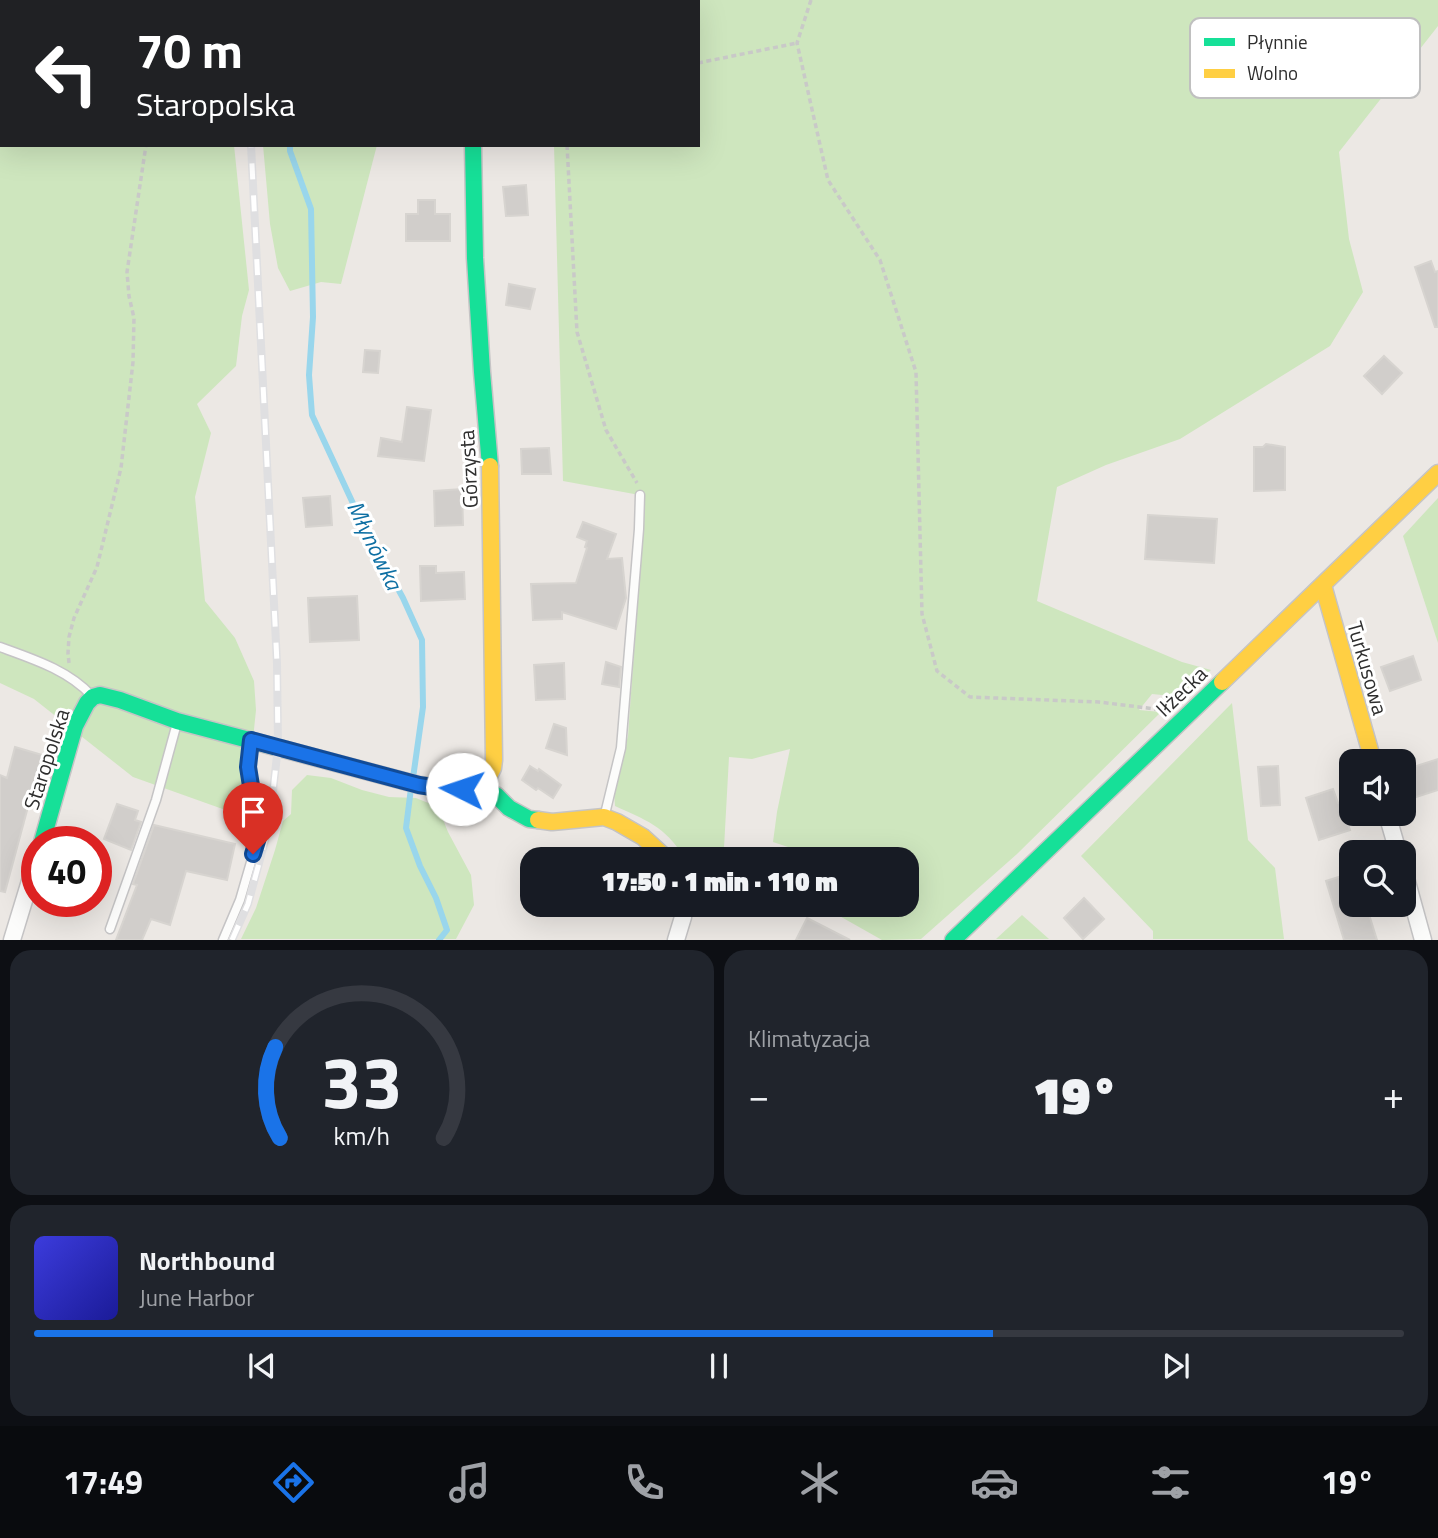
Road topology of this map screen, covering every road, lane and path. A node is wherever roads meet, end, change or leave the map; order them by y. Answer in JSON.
{"nodes":[{"id":1,"x":811,"y":0,"type":"edge"},
{"id":2,"x":797,"y":43,"type":"junction"},
{"id":3,"x":700,"y":63,"type":"edge"},
{"id":4,"x":146,"y":147,"type":"edge"},
{"id":5,"x":473,"y":147,"type":"edge"},
{"id":6,"x":567,"y":147,"type":"edge"},
{"id":7,"x":1438,"y":473,"type":"edge"},
{"id":8,"x":639,"y":495,"type":"joint"},
{"id":9,"x":1322,"y":586,"type":"junction"},
{"id":10,"x":0,"y":647,"type":"edge"},
{"id":11,"x":73,"y":678,"type":"junction"},
{"id":12,"x":93,"y":697,"type":"junction"},
{"id":13,"x":1190,"y":713,"type":"junction"},
{"id":14,"x":177,"y":720,"type":"junction"},
{"id":15,"x":251,"y":740,"type":"junction"},
{"id":16,"x":1370,"y":749,"type":"edge"},
{"id":17,"x":483,"y":788,"type":"junction"},
{"id":18,"x":604,"y":817,"type":"junction"},
{"id":19,"x":46,"y":826,"type":"edge"},
{"id":20,"x":654,"y":847,"type":"edge"},
{"id":21,"x":21,"y":910,"type":"edge"},
{"id":22,"x":1416,"y":915,"type":"edge"},
{"id":23,"x":683,"y":917,"type":"edge"},
{"id":24,"x":110,"y":929,"type":"dead end"},
{"id":25,"x":12,"y":940,"type":"edge"},
{"id":26,"x":223,"y":940,"type":"edge"},
{"id":27,"x":676,"y":940,"type":"edge"},
{"id":28,"x":953,"y":940,"type":"edge"},
{"id":29,"x":1423,"y":940,"type":"edge"}],
"edges":[{"from":1,"to":2,"type":"path"},
{"from":2,"to":3,"type":"path"},
{"from":2,"to":13,"type":"path"},
{"from":4,"to":11,"type":"path"},
{"from":5,"to":17,"type":"street","name":"Górzysta"},
{"from":6,"to":8,"type":"path"},
{"from":7,"to":9,"type":"street","name":"Iłżecka"},
{"from":8,"to":18,"type":"lane"},
{"from":9,"to":13,"type":"street","name":"Iłżecka"},
{"from":9,"to":16,"type":"street","name":"Turkusowa"},
{"from":10,"to":11,"type":"lane"},
{"from":11,"to":12,"type":"lane"},
{"from":12,"to":14,"type":"street","name":"Staropolska"},
{"from":12,"to":19,"type":"street","name":"Staropolska"},
{"from":13,"to":28,"type":"street","name":"Iłżecka"},
{"from":14,"to":15,"type":"street","name":"Staropolska"},
{"from":14,"to":24,"type":"lane"},
{"from":15,"to":17,"type":"street"},
{"from":15,"to":26,"type":"lane"},
{"from":17,"to":18,"type":"street"},
{"from":18,"to":20,"type":"street"},
{"from":21,"to":25,"type":"street"},
{"from":22,"to":29,"type":"street"},
{"from":23,"to":27,"type":"street"}]}
